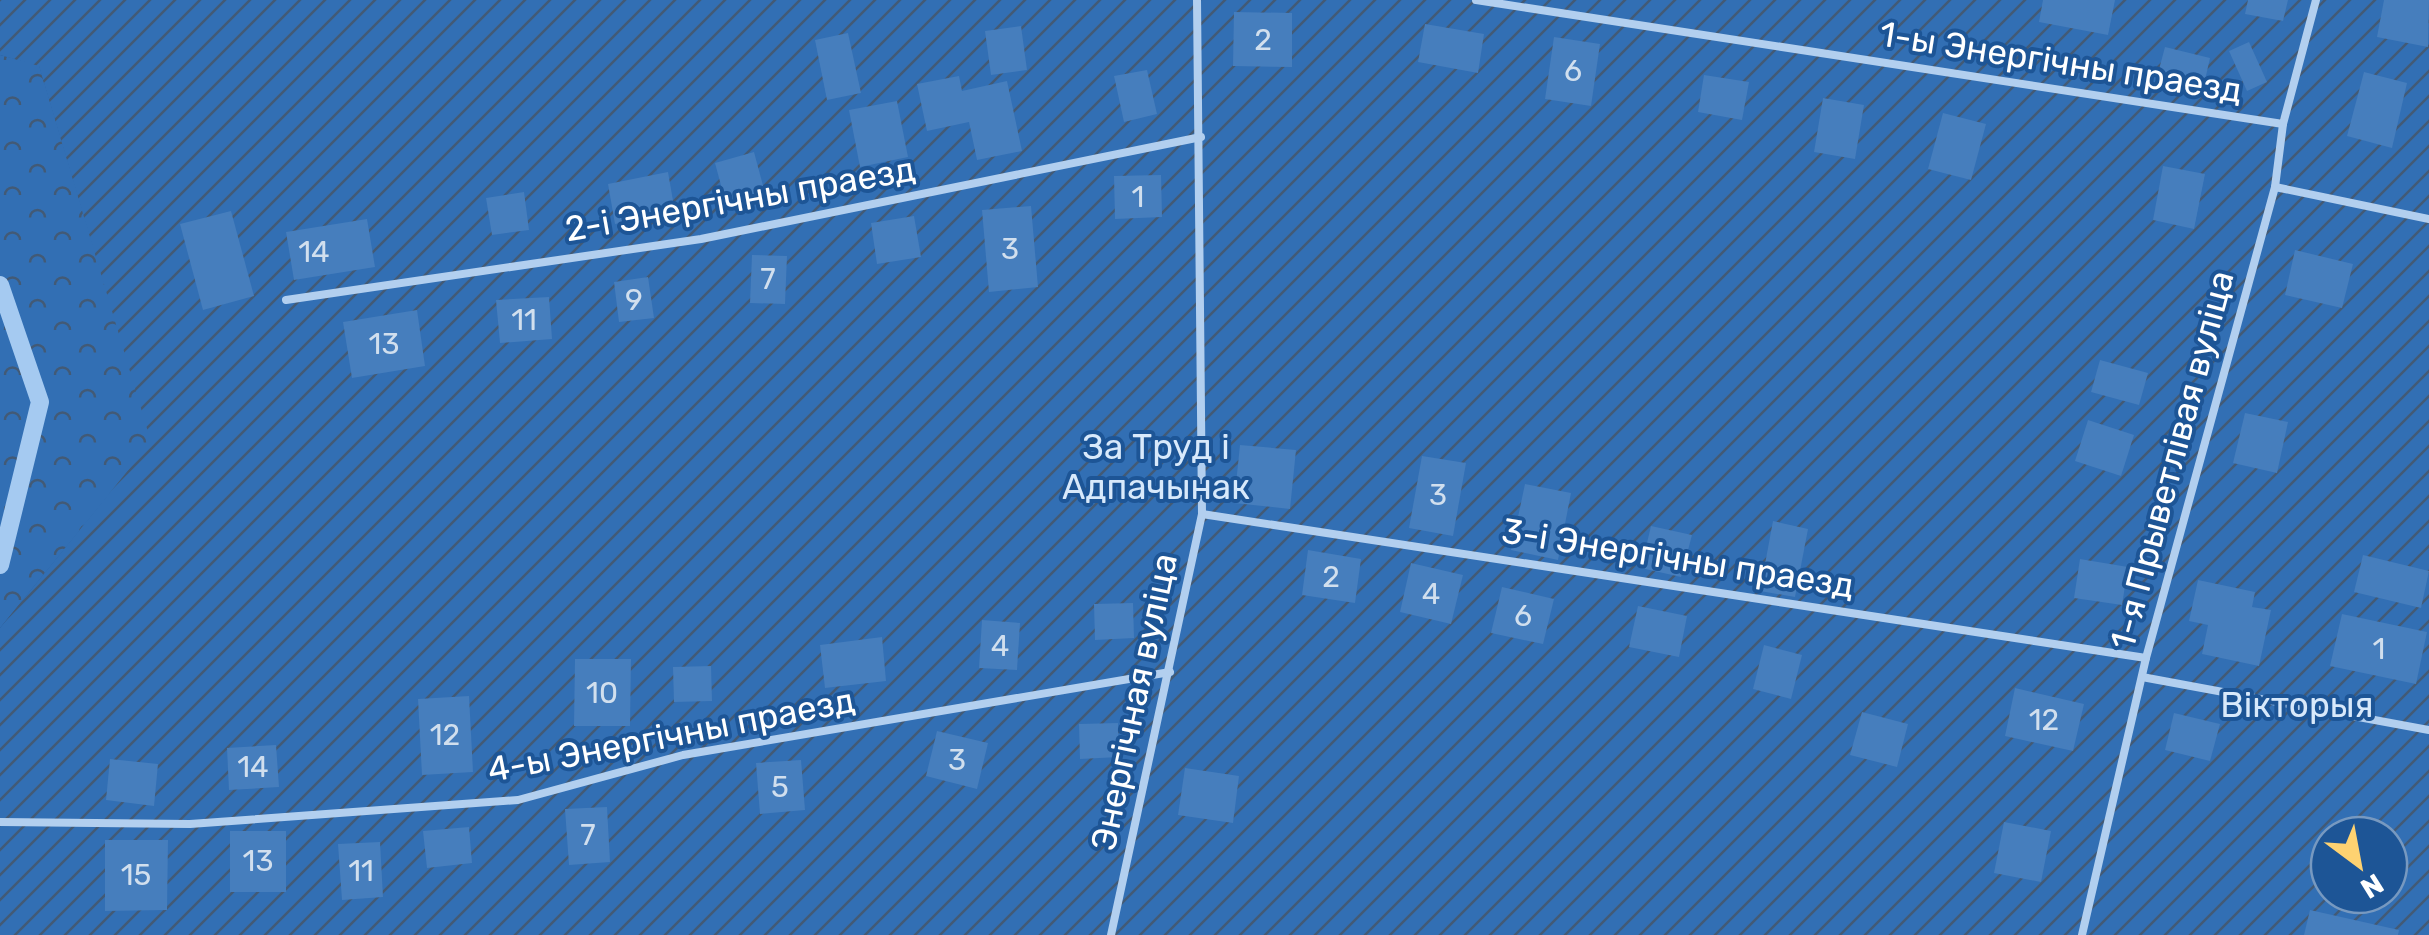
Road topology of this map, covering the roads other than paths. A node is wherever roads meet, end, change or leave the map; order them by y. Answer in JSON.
{"nodes":[{"id":1,"x":1197,"y":0,"type":"edge"},
{"id":2,"x":1476,"y":0,"type":"edge"},
{"id":3,"x":2316,"y":0,"type":"edge"},
{"id":4,"x":2282,"y":124,"type":"junction"},
{"id":5,"x":1202,"y":137,"type":"junction"},
{"id":6,"x":2275,"y":187,"type":"junction"},
{"id":7,"x":2429,"y":219,"type":"edge"},
{"id":8,"x":286,"y":300,"type":"dead end"},
{"id":9,"x":1202,"y":514,"type":"junction"},
{"id":10,"x":2146,"y":658,"type":"junction"},
{"id":11,"x":1170,"y":672,"type":"junction"},
{"id":12,"x":2142,"y":677,"type":"junction"},
{"id":13,"x":2429,"y":730,"type":"edge"},
{"id":14,"x":0,"y":822,"type":"edge"},
{"id":15,"x":1111,"y":935,"type":"edge"},
{"id":16,"x":2082,"y":935,"type":"edge"}],
"edges":[{"from":1,"to":5,"type":"lane","name":"Энергічная вуліца"},
{"from":2,"to":4,"type":"lane","name":"1-ы Энергічны праезд"},
{"from":3,"to":4,"type":"lane","name":"1-я Прыветлівая вуліца"},
{"from":4,"to":6,"type":"lane","name":"1-я Прыветлівая вуліца"},
{"from":5,"to":8,"type":"lane","name":"2-і Энергічны праезд"},
{"from":5,"to":9,"type":"lane","name":"Энергічная вуліца"},
{"from":6,"to":7,"type":"lane"},
{"from":6,"to":10,"type":"lane","name":"1-я Прыветлівая вуліца"},
{"from":9,"to":10,"type":"lane","name":"3-і Энергічны праезд"},
{"from":9,"to":11,"type":"lane","name":"Энергічная вуліца"},
{"from":10,"to":12,"type":"lane","name":"1-я Прыветлівая вуліца"},
{"from":11,"to":14,"type":"lane","name":"4-ы Энергічны праезд"},
{"from":11,"to":15,"type":"lane","name":"Энергічная вуліца"},
{"from":12,"to":13,"type":"lane"},
{"from":12,"to":16,"type":"lane","name":"1-я Прыветлівая вуліца"}]}
